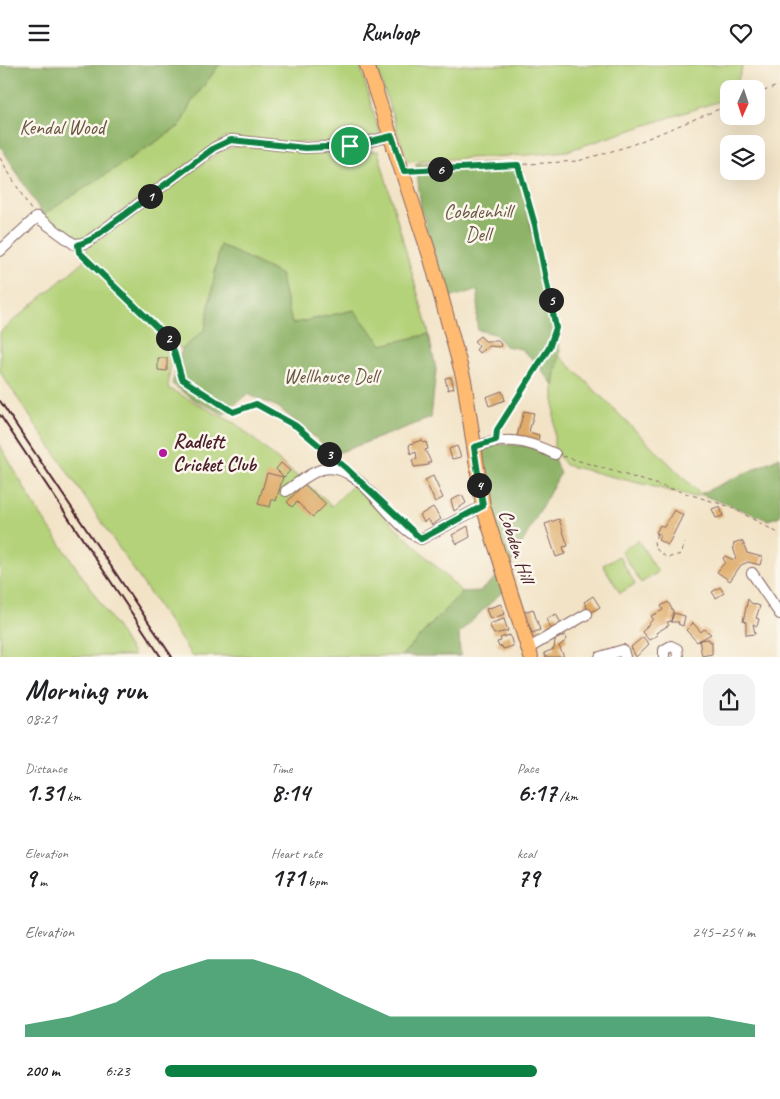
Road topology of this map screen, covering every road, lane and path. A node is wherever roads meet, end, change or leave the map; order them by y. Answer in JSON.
{"nodes":[{"id":1,"x":367,"y":65,"type":"edge"},
{"id":2,"x":780,"y":85,"type":"edge"},
{"id":3,"x":765,"y":91,"type":"edge"},
{"id":4,"x":720,"y":109,"type":"edge"},
{"id":5,"x":392,"y":136,"type":"junction"},
{"id":6,"x":0,"y":158,"type":"edge"},
{"id":7,"x":518,"y":165,"type":"junction"},
{"id":8,"x":404,"y":171,"type":"junction"},
{"id":9,"x":37,"y":217,"type":"junction"},
{"id":10,"x":78,"y":245,"type":"junction"},
{"id":11,"x":0,"y":251,"type":"edge"},
{"id":12,"x":496,"y":440,"type":"junction"},
{"id":13,"x":474,"y":447,"type":"junction"},
{"id":14,"x":555,"y":454,"type":"joint"},
{"id":15,"x":339,"y":462,"type":"dead end"},
{"id":16,"x":286,"y":491,"type":"dead end"},
{"id":17,"x":483,"y":506,"type":"junction"},
{"id":18,"x":657,"y":534,"type":"dead end"},
{"id":19,"x":780,"y":534,"type":"edge"},
{"id":20,"x":686,"y":543,"type":"dead end"},
{"id":21,"x":752,"y":573,"type":"dead end"},
{"id":22,"x":780,"y":613,"type":"edge"},
{"id":23,"x":587,"y":614,"type":"dead end"},
{"id":24,"x":530,"y":652,"type":"edge"},
{"id":25,"x":600,"y":657,"type":"edge"},
{"id":26,"x":625,"y":657,"type":"edge"},
{"id":27,"x":664,"y":657,"type":"edge"},
{"id":28,"x":678,"y":657,"type":"edge"}],
"edges":[{"from":1,"to":5,"type":"main road","name":"Cobden Hill"},
{"from":2,"to":3,"type":"path"},
{"from":4,"to":7,"type":"path"},
{"from":5,"to":8,"type":"main road","name":"Cobden Hill"},
{"from":5,"to":10,"type":"street"},
{"from":6,"to":9,"type":"path"},
{"from":7,"to":8,"type":"path"},
{"from":7,"to":12,"type":"path"},
{"from":8,"to":13,"type":"main road","name":"Cobden Hill"},
{"from":9,"to":10,"type":"street"},
{"from":9,"to":11,"type":"street"},
{"from":10,"to":15,"type":"path"},
{"from":12,"to":13,"type":"street"},
{"from":12,"to":14,"type":"street"},
{"from":13,"to":17,"type":"main road","name":"Cobden Hill"},
{"from":14,"to":19,"type":"path"},
{"from":16,"to":17,"type":"street"},
{"from":17,"to":24,"type":"main road","name":"Cobden Hill"},
{"from":18,"to":20,"type":"path"},
{"from":21,"to":22,"type":"street"},
{"from":23,"to":24,"type":"street"},
{"from":25,"to":26,"type":"street"},
{"from":27,"to":28,"type":"street"}]}
